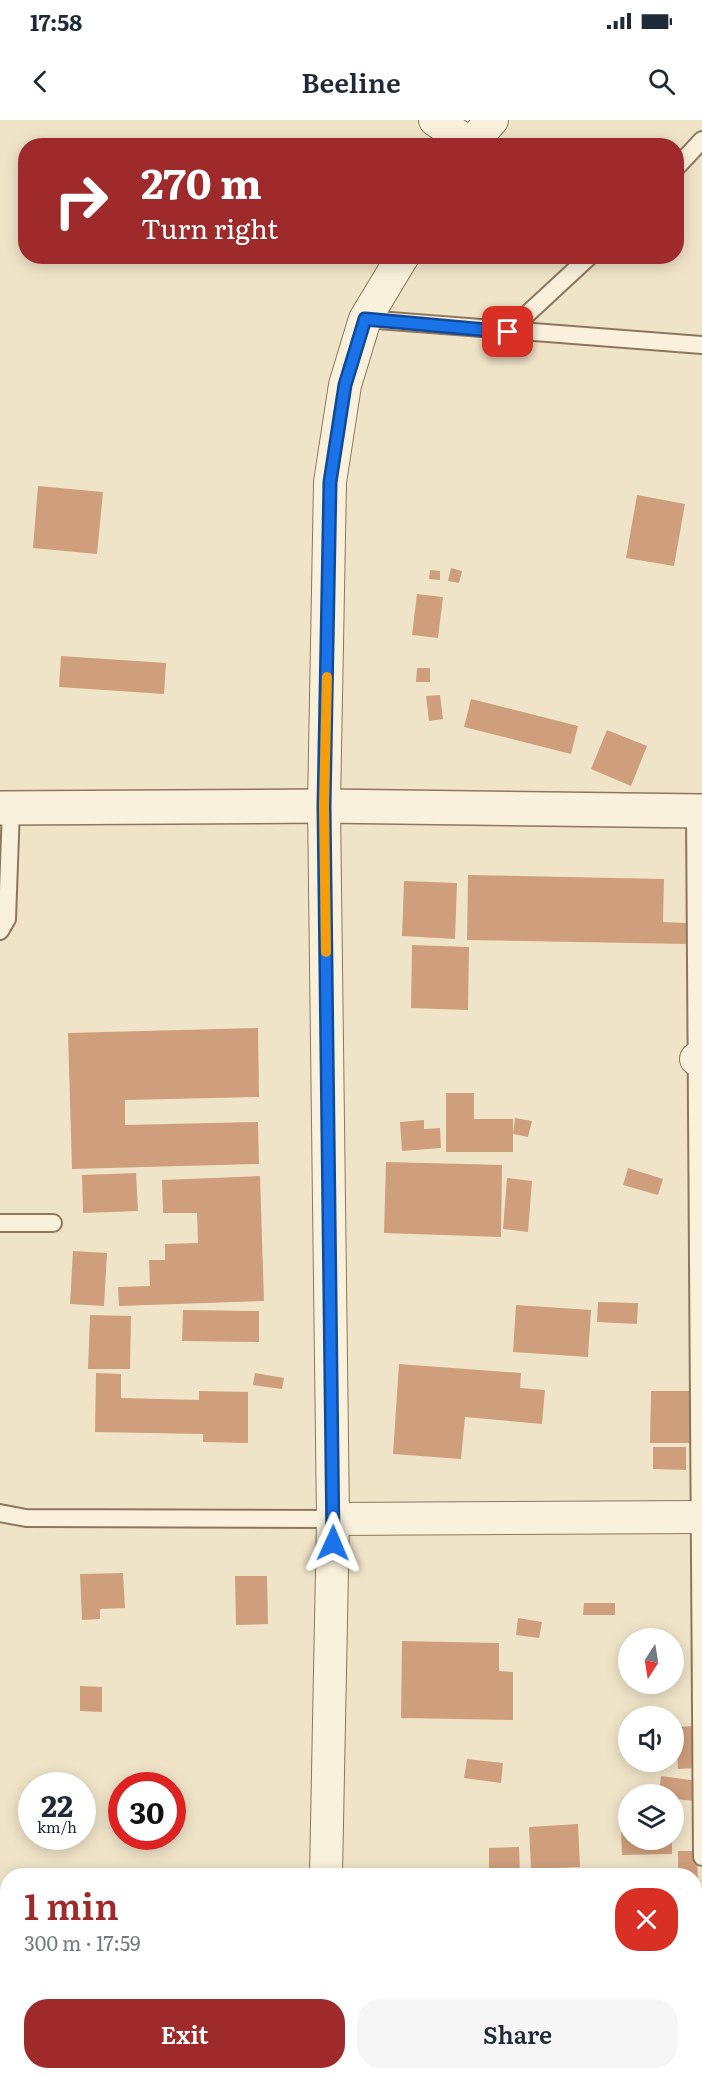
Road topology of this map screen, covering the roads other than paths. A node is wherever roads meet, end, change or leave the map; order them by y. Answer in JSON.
{"nodes":[{"id":1,"x":435,"y":120,"type":"edge"},
{"id":2,"x":492,"y":120,"type":"edge"},
{"id":3,"x":460,"y":138,"type":"edge"},
{"id":4,"x":476,"y":138,"type":"edge"},
{"id":5,"x":702,"y":140,"type":"edge"},
{"id":6,"x":684,"y":159,"type":"edge"},
{"id":7,"x":398,"y":264,"type":"edge"},
{"id":8,"x":581,"y":264,"type":"edge"},
{"id":9,"x":365,"y":319,"type":"junction"},
{"id":10,"x":508,"y":332,"type":"junction"},
{"id":11,"x":702,"y":345,"type":"edge"},
{"id":12,"x":324,"y":806,"type":"junction"},
{"id":13,"x":6,"y":808,"type":"edge"},
{"id":14,"x":698,"y":811,"type":"edge"},
{"id":15,"x":0,"y":931,"type":"edge"},
{"id":16,"x":699,"y":1058,"type":"edge"},
{"id":17,"x":0,"y":1223,"type":"edge"},
{"id":18,"x":53,"y":1223,"type":"dead end"},
{"id":19,"x":0,"y":1513,"type":"edge"},
{"id":20,"x":701,"y":1516,"type":"edge"},
{"id":21,"x":333,"y":1520,"type":"junction"},
{"id":22,"x":702,"y":1857,"type":"edge"},
{"id":23,"x":326,"y":1868,"type":"edge"}],
"edges":[{"from":1,"to":3,"type":"street"},
{"from":2,"to":4,"type":"street"},
{"from":5,"to":6,"type":"lane"},
{"from":7,"to":9,"type":"street"},
{"from":8,"to":10,"type":"lane"},
{"from":9,"to":10,"type":"lane"},
{"from":9,"to":12,"type":"street"},
{"from":10,"to":11,"type":"lane"},
{"from":12,"to":13,"type":"street"},
{"from":12,"to":14,"type":"street"},
{"from":12,"to":21,"type":"street"},
{"from":13,"to":15,"type":"lane"},
{"from":14,"to":16,"type":"lane"},
{"from":16,"to":20,"type":"lane"},
{"from":17,"to":18,"type":"lane"},
{"from":19,"to":21,"type":"lane"},
{"from":20,"to":21,"type":"street"},
{"from":20,"to":22,"type":"lane"},
{"from":21,"to":23,"type":"street"}]}
